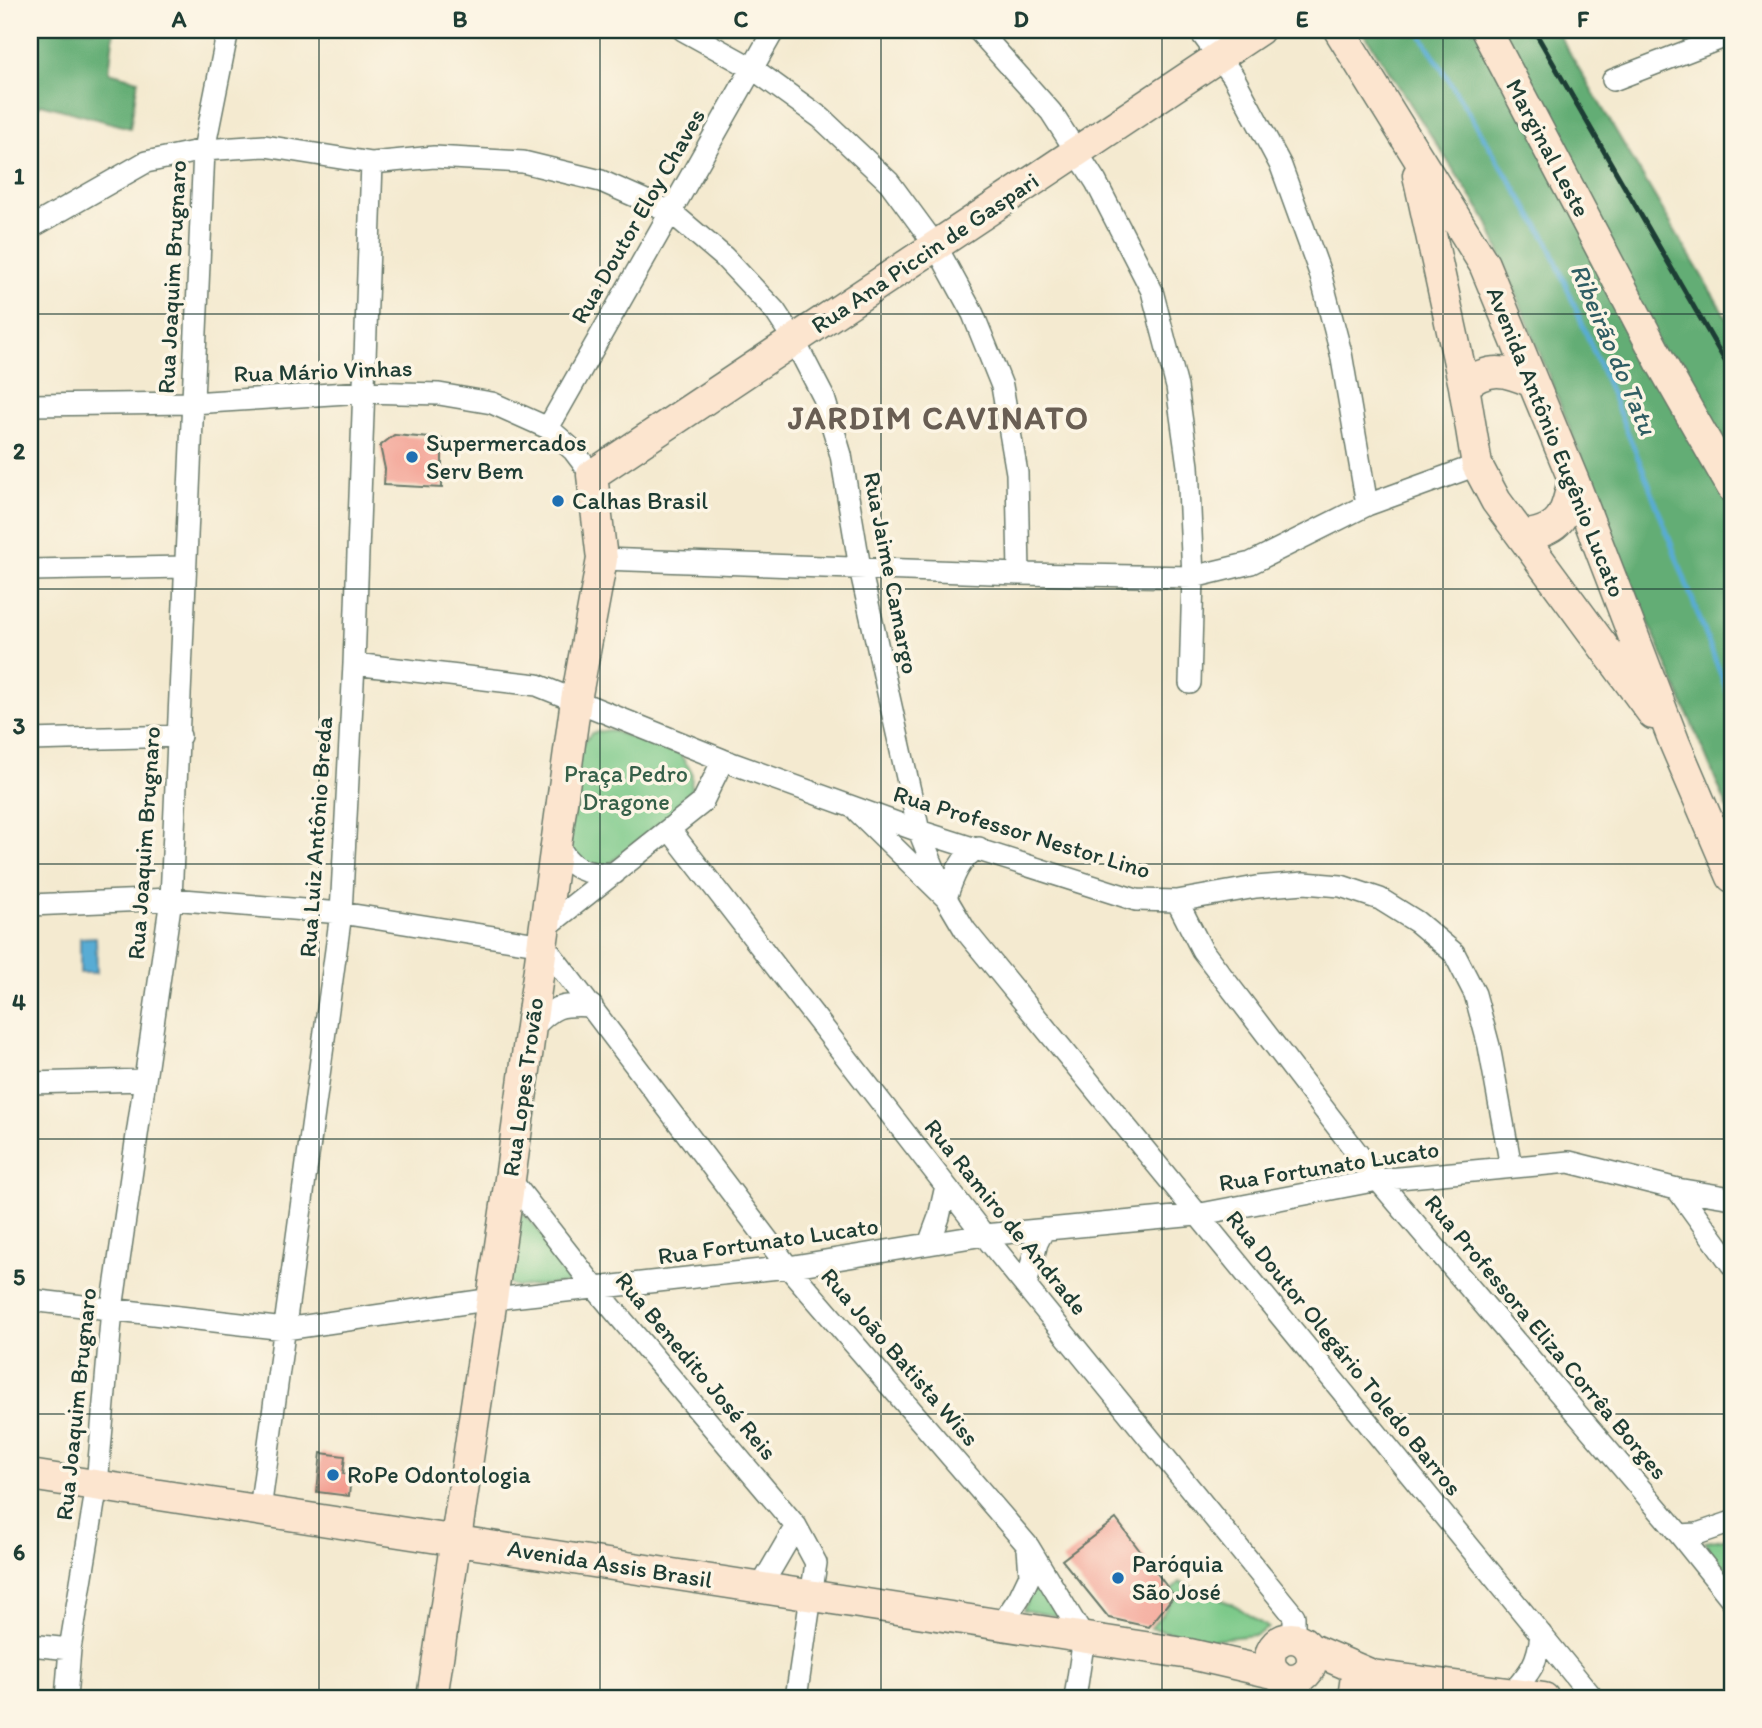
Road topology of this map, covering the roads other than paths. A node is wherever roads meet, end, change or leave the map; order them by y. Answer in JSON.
{"nodes":[{"id":1,"x":228,"y":30,"type":"edge"},
{"id":2,"x":683,"y":30,"type":"edge"},
{"id":3,"x":774,"y":30,"type":"edge"},
{"id":4,"x":978,"y":30,"type":"edge"},
{"id":5,"x":1199,"y":30,"type":"edge"},
{"id":6,"x":1259,"y":30,"type":"edge"},
{"id":7,"x":1339,"y":30,"type":"edge"},
{"id":8,"x":1486,"y":30,"type":"edge"},
{"id":9,"x":1732,"y":34,"type":"edge"},
{"id":10,"x":1218,"y":56,"type":"junction"},
{"id":11,"x":752,"y":68,"type":"junction"},
{"id":12,"x":1613,"y":80,"type":"dead end"},
{"id":13,"x":204,"y":150,"type":"junction"},
{"id":14,"x":1413,"y":150,"type":"junction"},
{"id":15,"x":1077,"y":152,"type":"junction"},
{"id":16,"x":372,"y":163,"type":"junction"},
{"id":17,"x":671,"y":212,"type":"junction"},
{"id":18,"x":30,"y":228,"type":"edge"},
{"id":19,"x":936,"y":246,"type":"junction"},
{"id":20,"x":794,"y":340,"type":"junction"},
{"id":21,"x":1532,"y":382,"type":"junction"},
{"id":22,"x":1464,"y":386,"type":"junction"},
{"id":23,"x":363,"y":392,"type":"junction"},
{"id":24,"x":192,"y":403,"type":"junction"},
{"id":25,"x":30,"y":405,"type":"edge"},
{"id":26,"x":548,"y":428,"type":"junction"},
{"id":27,"x":1477,"y":465,"type":"junction"},
{"id":28,"x":592,"y":475,"type":"junction"},
{"id":29,"x":1573,"y":479,"type":"junction"},
{"id":30,"x":1732,"y":487,"type":"edge"},
{"id":31,"x":1367,"y":505,"type":"junction"},
{"id":32,"x":1522,"y":536,"type":"junction"},
{"id":33,"x":602,"y":559,"type":"junction"},
{"id":34,"x":185,"y":567,"type":"junction"},
{"id":35,"x":860,"y":568,"type":"junction"},
{"id":36,"x":30,"y":570,"type":"edge"},
{"id":37,"x":1020,"y":574,"type":"junction"},
{"id":38,"x":1194,"y":577,"type":"junction"},
{"id":39,"x":354,"y":664,"type":"junction"},
{"id":40,"x":1190,"y":683,"type":"dead end"},
{"id":41,"x":576,"y":700,"type":"junction"},
{"id":42,"x":180,"y":736,"type":"junction"},
{"id":43,"x":30,"y":740,"type":"edge"},
{"id":44,"x":1675,"y":744,"type":"junction"},
{"id":45,"x":723,"y":760,"type":"junction"},
{"id":46,"x":854,"y":808,"type":"junction"},
{"id":47,"x":670,"y":830,"type":"junction"},
{"id":48,"x":919,"y":831,"type":"junction"},
{"id":49,"x":557,"y":842,"type":"junction"},
{"id":50,"x":979,"y":848,"type":"junction"},
{"id":51,"x":615,"y":873,"type":"junction"},
{"id":52,"x":1732,"y":877,"type":"edge"},
{"id":53,"x":946,"y":898,"type":"junction"},
{"id":54,"x":171,"y":899,"type":"junction"},
{"id":55,"x":1177,"y":901,"type":"junction"},
{"id":56,"x":30,"y":905,"type":"edge"},
{"id":57,"x":341,"y":913,"type":"junction"},
{"id":58,"x":545,"y":936,"type":"junction"},
{"id":59,"x":592,"y":1006,"type":"junction"},
{"id":60,"x":532,"y":1029,"type":"junction"},
{"id":61,"x":145,"y":1080,"type":"junction"},
{"id":62,"x":30,"y":1083,"type":"edge"},
{"id":63,"x":1511,"y":1167,"type":"junction"},
{"id":64,"x":510,"y":1180,"type":"junction"},
{"id":65,"x":1378,"y":1180,"type":"junction"},
{"id":66,"x":946,"y":1186,"type":"junction"},
{"id":67,"x":1677,"y":1189,"type":"junction"},
{"id":68,"x":1732,"y":1198,"type":"edge"},
{"id":69,"x":1196,"y":1214,"type":"junction"},
{"id":70,"x":1044,"y":1229,"type":"junction"},
{"id":71,"x":984,"y":1235,"type":"junction"},
{"id":72,"x":929,"y":1244,"type":"junction"},
{"id":73,"x":1732,"y":1265,"type":"edge"},
{"id":74,"x":788,"y":1267,"type":"junction"},
{"id":75,"x":1026,"y":1285,"type":"junction"},
{"id":76,"x":596,"y":1289,"type":"junction"},
{"id":77,"x":493,"y":1299,"type":"junction"},
{"id":78,"x":30,"y":1300,"type":"edge"},
{"id":79,"x":112,"y":1309,"type":"junction"},
{"id":80,"x":285,"y":1329,"type":"junction"},
{"id":81,"x":30,"y":1475,"type":"edge"},
{"id":82,"x":97,"y":1485,"type":"junction"},
{"id":83,"x":260,"y":1510,"type":"junction"},
{"id":84,"x":1732,"y":1522,"type":"edge"},
{"id":85,"x":796,"y":1526,"type":"junction"},
{"id":86,"x":1680,"y":1535,"type":"junction"},
{"id":87,"x":457,"y":1541,"type":"junction"},
{"id":88,"x":1028,"y":1546,"type":"junction"},
{"id":89,"x":760,"y":1588,"type":"junction"},
{"id":90,"x":811,"y":1596,"type":"junction"},
{"id":91,"x":1732,"y":1600,"type":"edge"},
{"id":92,"x":1001,"y":1625,"type":"junction"},
{"id":93,"x":1541,"y":1634,"type":"junction"},
{"id":94,"x":1084,"y":1638,"type":"junction"},
{"id":95,"x":30,"y":1645,"type":"edge"},
{"id":96,"x":70,"y":1649,"type":"junction"},
{"id":97,"x":1292,"y":1655,"type":"junction"},
{"id":98,"x":1360,"y":1680,"type":"edge"},
{"id":99,"x":1512,"y":1693,"type":"junction"},
{"id":100,"x":66,"y":1698,"type":"edge"},
{"id":101,"x":432,"y":1698,"type":"edge"},
{"id":102,"x":796,"y":1698,"type":"edge"},
{"id":103,"x":1075,"y":1698,"type":"edge"},
{"id":104,"x":1545,"y":1698,"type":"edge"},
{"id":105,"x":1593,"y":1698,"type":"edge"}],
"edges":[{"from":1,"to":13,"type":"street","name":"Rua Joaquim Brugnaro"},
{"from":2,"to":11,"type":"street"},
{"from":3,"to":11,"type":"street","name":"Rua Doutor Eloy Chaves"},
{"from":4,"to":15,"type":"street"},
{"from":5,"to":10,"type":"street"},
{"from":6,"to":10,"type":"main road","name":"Rua Ana Piccin de Gaspari"},
{"from":7,"to":14,"type":"main road","name":"Avenida Antônio Eugênio Lucato"},
{"from":8,"to":30,"type":"main road","name":"Marginal Leste"},
{"from":9,"to":12,"type":"street"},
{"from":10,"to":15,"type":"main road","name":"Rua Ana Piccin de Gaspari"},
{"from":10,"to":31,"type":"street"},
{"from":11,"to":17,"type":"street","name":"Rua Doutor Eloy Chaves"},
{"from":11,"to":19,"type":"street"},
{"from":13,"to":16,"type":"street","name":"Rua Jaime Camargo"},
{"from":13,"to":18,"type":"street","name":"Rua Jaime Camargo"},
{"from":13,"to":24,"type":"street","name":"Rua Joaquim Brugnaro"},
{"from":14,"to":21,"type":"main road","name":"Avenida Antônio Eugênio Lucato"},
{"from":14,"to":22,"type":"main road","name":"Avenida Antônio Eugênio Lucato"},
{"from":15,"to":19,"type":"main road","name":"Rua Ana Piccin de Gaspari"},
{"from":15,"to":38,"type":"street"},
{"from":16,"to":17,"type":"street","name":"Rua Jaime Camargo"},
{"from":16,"to":23,"type":"street","name":"Rua Luiz Antônio Breda"},
{"from":17,"to":20,"type":"street","name":"Rua Jaime Camargo"},
{"from":17,"to":26,"type":"street","name":"Rua Doutor Eloy Chaves"},
{"from":19,"to":20,"type":"main road","name":"Rua Ana Piccin de Gaspari"},
{"from":19,"to":37,"type":"street"},
{"from":20,"to":28,"type":"main road","name":"Rua Ana Piccin de Gaspari"},
{"from":20,"to":35,"type":"street","name":"Rua Jaime Camargo"},
{"from":21,"to":22,"type":"main road"},
{"from":21,"to":29,"type":"main road","name":"Avenida Antônio Eugênio Lucato"},
{"from":22,"to":27,"type":"main road","name":"Avenida Antônio Eugênio Lucato"},
{"from":23,"to":24,"type":"street","name":"Rua Mário Vinhas"},
{"from":23,"to":26,"type":"street","name":"Rua Mário Vinhas"},
{"from":23,"to":39,"type":"street","name":"Rua Luiz Antônio Breda"},
{"from":24,"to":25,"type":"street","name":"Rua Mário Vinhas"},
{"from":24,"to":34,"type":"street","name":"Rua Joaquim Brugnaro"},
{"from":26,"to":28,"type":"street","name":"Rua Mário Vinhas"},
{"from":27,"to":31,"type":"street"},
{"from":27,"to":32,"type":"main road","name":"Avenida Antônio Eugênio Lucato"},
{"from":28,"to":33,"type":"main road","name":"Rua Lopes Trovão"},
{"from":29,"to":32,"type":"main road"},
{"from":29,"to":44,"type":"main road","name":"Avenida Antônio Eugênio Lucato"},
{"from":31,"to":38,"type":"street"},
{"from":32,"to":44,"type":"main road","name":"Avenida Antônio Eugênio Lucato"},
{"from":33,"to":35,"type":"street"},
{"from":33,"to":41,"type":"main road","name":"Rua Lopes Trovão"},
{"from":34,"to":36,"type":"street"},
{"from":34,"to":42,"type":"street","name":"Rua Joaquim Brugnaro"},
{"from":35,"to":37,"type":"street"},
{"from":35,"to":48,"type":"street","name":"Rua Jaime Camargo"},
{"from":37,"to":38,"type":"street"},
{"from":38,"to":40,"type":"street"},
{"from":39,"to":41,"type":"street","name":"Rua Professor Nestor Lino"},
{"from":39,"to":57,"type":"street","name":"Rua Luiz Antônio Breda"},
{"from":41,"to":45,"type":"street","name":"Rua Professor Nestor Lino"},
{"from":41,"to":49,"type":"main road","name":"Rua Lopes Trovão"},
{"from":42,"to":43,"type":"street"},
{"from":42,"to":54,"type":"street","name":"Rua Joaquim Brugnaro"},
{"from":44,"to":52,"type":"main road","name":"Avenida Antônio Eugênio Lucato"},
{"from":45,"to":46,"type":"street","name":"Rua Professor Nestor Lino"},
{"from":45,"to":47,"type":"street"},
{"from":46,"to":48,"type":"street","name":"Rua Professor Nestor Lino"},
{"from":46,"to":53,"type":"street"},
{"from":47,"to":51,"type":"street"},
{"from":47,"to":66,"type":"street","name":"Rua Ramiro de Andrade"},
{"from":48,"to":50,"type":"street","name":"Rua Professor Nestor Lino"},
{"from":48,"to":53,"type":"street","name":"Rua Doutor Olegário Toledo Barros"},
{"from":49,"to":51,"type":"street"},
{"from":49,"to":58,"type":"main road","name":"Rua Lopes Trovão"},
{"from":50,"to":53,"type":"street"},
{"from":50,"to":55,"type":"street","name":"Rua Professor Nestor Lino"},
{"from":51,"to":58,"type":"street"},
{"from":53,"to":69,"type":"street","name":"Rua Doutor Olegário Toledo Barros"},
{"from":54,"to":56,"type":"street"},
{"from":54,"to":57,"type":"street"},
{"from":54,"to":61,"type":"street","name":"Rua Joaquim Brugnaro"},
{"from":55,"to":63,"type":"street","name":"Rua Professor Nestor Lino"},
{"from":55,"to":65,"type":"street","name":"Rua Professora Eliza Corrêa Borges"},
{"from":57,"to":58,"type":"street"},
{"from":57,"to":80,"type":"street","name":"Rua Luiz Antônio Breda"},
{"from":58,"to":59,"type":"street","name":"Rua João Batista Wiss"},
{"from":58,"to":60,"type":"main road","name":"Rua Lopes Trovão"},
{"from":59,"to":60,"type":"street"},
{"from":59,"to":74,"type":"street","name":"Rua João Batista Wiss"},
{"from":60,"to":64,"type":"main road","name":"Rua Lopes Trovão"},
{"from":61,"to":62,"type":"street"},
{"from":61,"to":79,"type":"street","name":"Rua Joaquim Brugnaro"},
{"from":63,"to":65,"type":"street","name":"Rua Fortunato Lucato"},
{"from":63,"to":67,"type":"street"},
{"from":64,"to":76,"type":"street","name":"Rua Benedito José Reis"},
{"from":64,"to":77,"type":"main road","name":"Rua Lopes Trovão"},
{"from":65,"to":69,"type":"street","name":"Rua Fortunato Lucato"},
{"from":65,"to":86,"type":"street","name":"Rua Professora Eliza Corrêa Borges"},
{"from":66,"to":71,"type":"street","name":"Rua Ramiro de Andrade"},
{"from":66,"to":72,"type":"street"},
{"from":67,"to":68,"type":"street"},
{"from":67,"to":73,"type":"street"},
{"from":69,"to":70,"type":"street","name":"Rua Fortunato Lucato"},
{"from":69,"to":93,"type":"street","name":"Rua Doutor Olegário Toledo Barros"},
{"from":70,"to":71,"type":"street","name":"Rua Fortunato Lucato"},
{"from":70,"to":75,"type":"street"},
{"from":71,"to":72,"type":"street","name":"Rua Fortunato Lucato"},
{"from":71,"to":75,"type":"street","name":"Rua Ramiro de Andrade"},
{"from":72,"to":74,"type":"street","name":"Rua Fortunato Lucato"},
{"from":74,"to":76,"type":"street","name":"Rua Fortunato Lucato"},
{"from":74,"to":88,"type":"street","name":"Rua João Batista Wiss"},
{"from":75,"to":97,"type":"street","name":"Rua Ramiro de Andrade"},
{"from":76,"to":77,"type":"street","name":"Rua Fortunato Lucato"},
{"from":76,"to":85,"type":"street","name":"Rua Benedito José Reis"},
{"from":77,"to":80,"type":"street","name":"Rua Fortunato Lucato"},
{"from":77,"to":87,"type":"main road","name":"Rua Lopes Trovão"},
{"from":78,"to":79,"type":"street","name":"Rua Fortunato Lucato"},
{"from":79,"to":80,"type":"street","name":"Rua Fortunato Lucato"},
{"from":79,"to":82,"type":"street","name":"Rua Joaquim Brugnaro"},
{"from":80,"to":83,"type":"street","name":"Rua Luiz Antônio Breda"},
{"from":81,"to":82,"type":"main road","name":"Avenida Assis Brasil"},
{"from":82,"to":83,"type":"main road","name":"Avenida Assis Brasil"},
{"from":82,"to":96,"type":"street","name":"Rua Joaquim Brugnaro"},
{"from":83,"to":87,"type":"main road","name":"Avenida Assis Brasil"},
{"from":84,"to":86,"type":"street"},
{"from":85,"to":89,"type":"street"},
{"from":85,"to":90,"type":"street","name":"Rua Benedito José Reis"},
{"from":86,"to":91,"type":"street","name":"Rua Professora Eliza Corrêa Borges"},
{"from":87,"to":89,"type":"main road","name":"Avenida Assis Brasil"},
{"from":87,"to":101,"type":"main road","name":"Rua Lopes Trovão"},
{"from":88,"to":92,"type":"street"},
{"from":88,"to":94,"type":"street","name":"Rua João Batista Wiss"},
{"from":89,"to":90,"type":"main road","name":"Avenida Assis Brasil"},
{"from":90,"to":92,"type":"main road","name":"Avenida Assis Brasil"},
{"from":90,"to":102,"type":"street","name":"Rua Benedito José Reis"},
{"from":92,"to":94,"type":"main road","name":"Avenida Assis Brasil"},
{"from":93,"to":99,"type":"street"},
{"from":93,"to":105,"type":"street","name":"Rua Doutor Olegário Toledo Barros"},
{"from":94,"to":97,"type":"main road","name":"Avenida Assis Brasil"},
{"from":94,"to":103,"type":"street"},
{"from":95,"to":96,"type":"street"},
{"from":96,"to":100,"type":"street","name":"Rua Joaquim Brugnaro"},
{"from":97,"to":98,"type":"main road","name":"Avenida Assis Brasil"},
{"from":98,"to":99,"type":"main road","name":"Avenida Assis Brasil"},
{"from":99,"to":104,"type":"main road","name":"Avenida Assis Brasil"}]}
